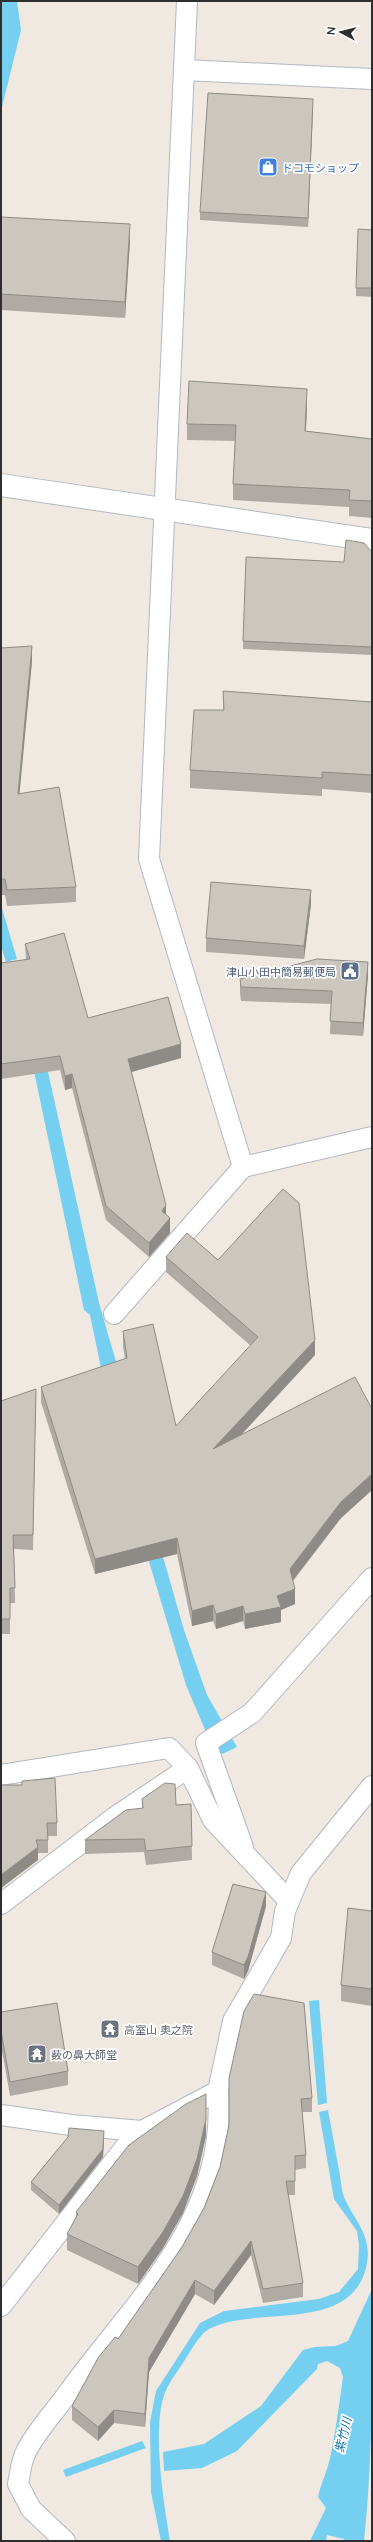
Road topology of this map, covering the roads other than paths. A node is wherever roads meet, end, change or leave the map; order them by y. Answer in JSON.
{"nodes":[{"id":1,"x":187,"y":1,"type":"edge"},
{"id":2,"x":184,"y":70,"type":"junction"},
{"id":3,"x":372,"y":79,"type":"edge"},
{"id":4,"x":1,"y":486,"type":"edge"},
{"id":5,"x":164,"y":509,"type":"junction"},
{"id":6,"x":372,"y":540,"type":"edge"},
{"id":7,"x":372,"y":1137,"type":"edge"},
{"id":8,"x":243,"y":1167,"type":"junction"},
{"id":9,"x":114,"y":1314,"type":"dead end"},
{"id":10,"x":372,"y":1578,"type":"edge"},
{"id":11,"x":188,"y":1768,"type":"junction"},
{"id":12,"x":1,"y":1775,"type":"edge"},
{"id":13,"x":372,"y":1786,"type":"edge"},
{"id":14,"x":246,"y":1855,"type":"junction"},
{"id":15,"x":289,"y":1901,"type":"junction"},
{"id":16,"x":1,"y":1904,"type":"edge"},
{"id":17,"x":218,"y":2091,"type":"junction"},
{"id":18,"x":1,"y":2115,"type":"edge"},
{"id":19,"x":142,"y":2131,"type":"junction"},
{"id":20,"x":1,"y":2306,"type":"edge"},
{"id":21,"x":65,"y":2541,"type":"edge"}],
"edges":[{"from":1,"to":2,"type":"lane"},
{"from":2,"to":3,"type":"lane"},
{"from":2,"to":5,"type":"lane"},
{"from":4,"to":5,"type":"street"},
{"from":5,"to":6,"type":"street"},
{"from":5,"to":8,"type":"lane"},
{"from":7,"to":8,"type":"lane"},
{"from":8,"to":9,"type":"lane"},
{"from":10,"to":14,"type":"lane"},
{"from":11,"to":12,"type":"lane"},
{"from":11,"to":14,"type":"lane"},
{"from":11,"to":16,"type":"lane"},
{"from":13,"to":15,"type":"lane"},
{"from":14,"to":15,"type":"lane"},
{"from":15,"to":17,"type":"lane"},
{"from":17,"to":19,"type":"lane"},
{"from":17,"to":21,"type":"lane"},
{"from":18,"to":19,"type":"lane"},
{"from":19,"to":20,"type":"lane"}]}
